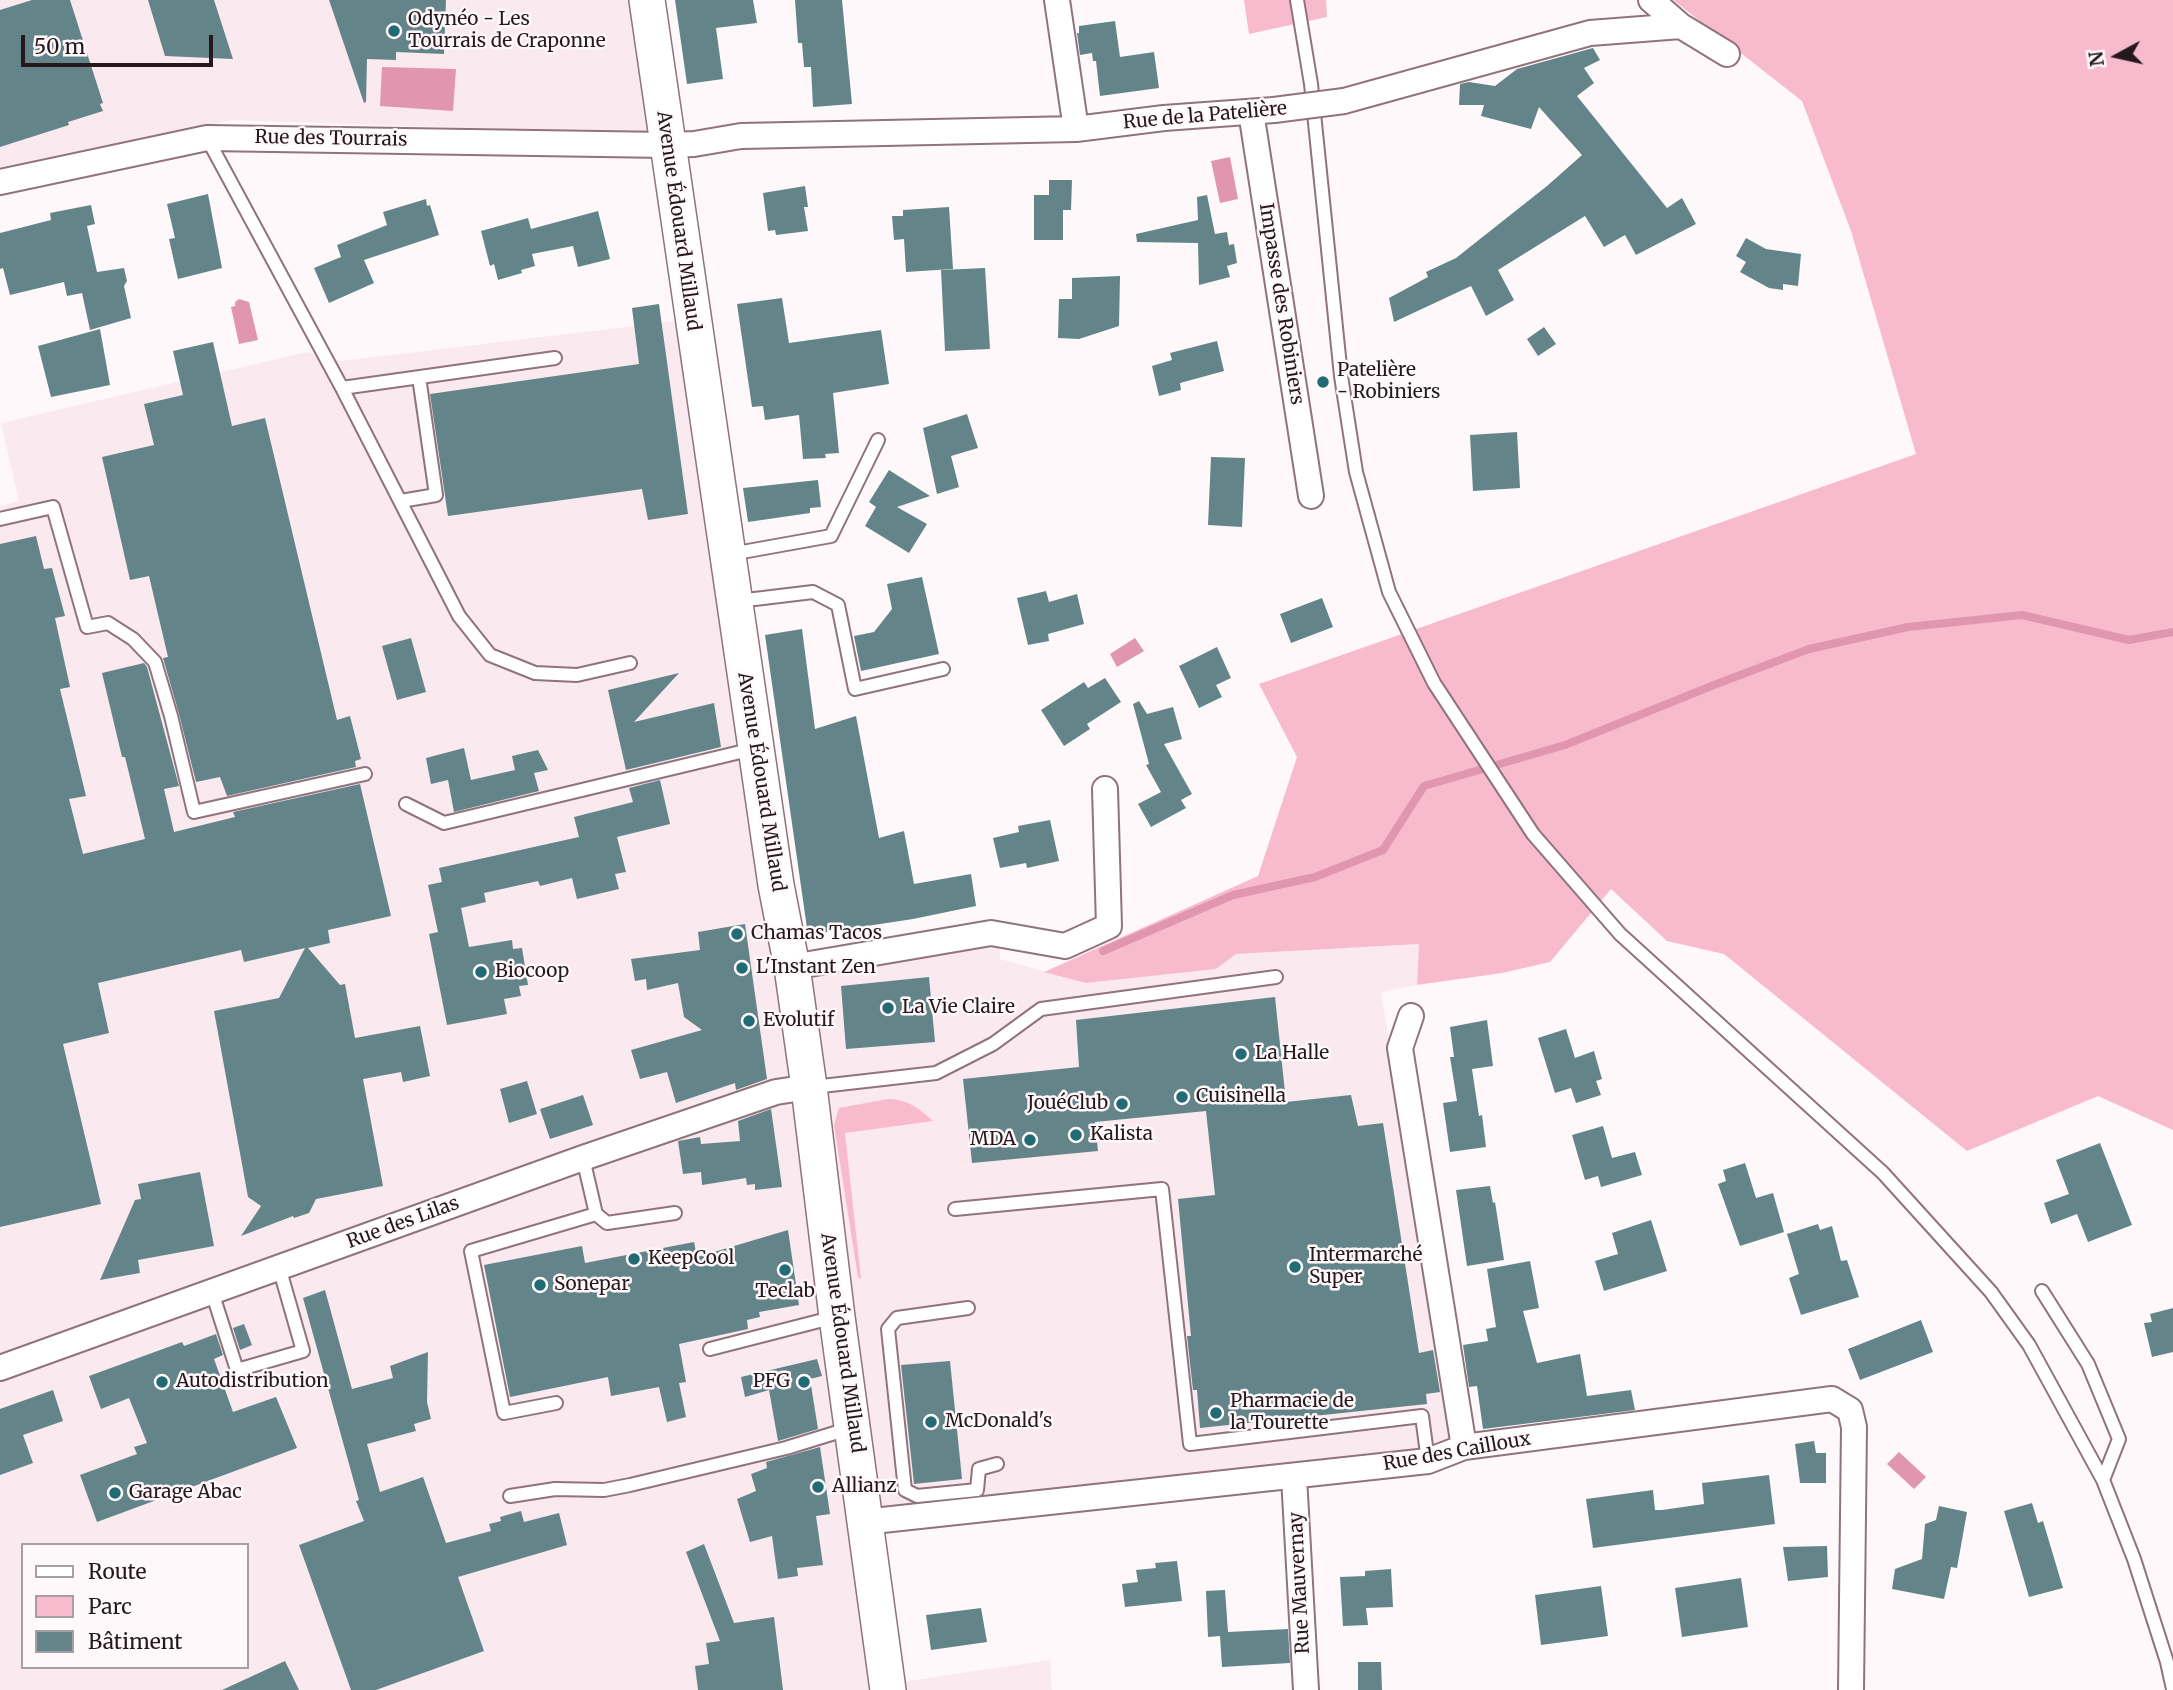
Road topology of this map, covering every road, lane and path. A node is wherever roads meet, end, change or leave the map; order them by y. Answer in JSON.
{"nodes":[{"id":1,"x":647,"y":0,"type":"edge"},
{"id":2,"x":1057,"y":0,"type":"edge"},
{"id":3,"x":1297,"y":0,"type":"edge"},
{"id":4,"x":1651,"y":0,"type":"edge"},
{"id":5,"x":1681,"y":26,"type":"junction"},
{"id":6,"x":1727,"y":54,"type":"dead end"},
{"id":7,"x":1263,"y":111,"type":"junction"},
{"id":8,"x":1076,"y":129,"type":"junction"},
{"id":9,"x":207,"y":138,"type":"junction"},
{"id":10,"x":666,"y":145,"type":"junction"},
{"id":11,"x":0,"y":182,"type":"edge"},
{"id":12,"x":555,"y":358,"type":"dead end"},
{"id":13,"x":419,"y":377,"type":"junction"},
{"id":14,"x":342,"y":388,"type":"junction"},
{"id":15,"x":878,"y":440,"type":"dead end"},
{"id":16,"x":1311,"y":496,"type":"dead end"},
{"id":17,"x":401,"y":501,"type":"junction"},
{"id":18,"x":0,"y":519,"type":"edge"},
{"id":19,"x":727,"y":555,"type":"junction"},
{"id":20,"x":734,"y":601,"type":"junction"},
{"id":21,"x":630,"y":663,"type":"dead end"},
{"id":22,"x":943,"y":669,"type":"dead end"},
{"id":23,"x":756,"y":748,"type":"junction"},
{"id":24,"x":365,"y":774,"type":"dead end"},
{"id":25,"x":1105,"y":789,"type":"dead end"},
{"id":26,"x":405,"y":804,"type":"dead end"},
{"id":27,"x":792,"y":967,"type":"junction"},
{"id":28,"x":1276,"y":977,"type":"dead end"},
{"id":29,"x":1411,"y":1016,"type":"dead end"},
{"id":30,"x":809,"y":1087,"type":"junction"},
{"id":31,"x":583,"y":1158,"type":"junction"},
{"id":32,"x":955,"y":1209,"type":"dead end"},
{"id":33,"x":675,"y":1213,"type":"dead end"},
{"id":34,"x":596,"y":1214,"type":"junction"},
{"id":35,"x":279,"y":1267,"type":"junction"},
{"id":36,"x":2042,"y":1291,"type":"dead end"},
{"id":37,"x":212,"y":1292,"type":"junction"},
{"id":38,"x":968,"y":1308,"type":"dead end"},
{"id":39,"x":836,"y":1317,"type":"junction"},
{"id":40,"x":710,"y":1349,"type":"dead end"},
{"id":41,"x":0,"y":1368,"type":"edge"},
{"id":42,"x":556,"y":1403,"type":"dead end"},
{"id":43,"x":852,"y":1427,"type":"junction"},
{"id":44,"x":1464,"y":1447,"type":"junction"},
{"id":45,"x":1428,"y":1461,"type":"junction"},
{"id":46,"x":997,"y":1464,"type":"dead end"},
{"id":47,"x":1294,"y":1477,"type":"junction"},
{"id":48,"x":2103,"y":1480,"type":"junction"},
{"id":49,"x":510,"y":1496,"type":"dead end"},
{"id":50,"x":864,"y":1522,"type":"junction"},
{"id":51,"x":2173,"y":1689,"type":"edge"},
{"id":52,"x":888,"y":1690,"type":"edge"},
{"id":53,"x":1306,"y":1690,"type":"edge"},
{"id":54,"x":1852,"y":1690,"type":"edge"}],
"edges":[{"from":1,"to":10,"type":"main road","name":"Avenue Édouard Millaud"},
{"from":2,"to":8,"type":"street"},
{"from":3,"to":48,"type":"lane"},
{"from":4,"to":5,"type":"street"},
{"from":5,"to":6,"type":"street"},
{"from":5,"to":7,"type":"street","name":"Rue de la Patelière","bridge":true},
{"from":7,"to":8,"type":"street","name":"Rue de la Patelière"},
{"from":7,"to":16,"type":"street","name":"Impasse des Robiniers"},
{"from":8,"to":10,"type":"street","name":"Rue de la Patelière"},
{"from":9,"to":10,"type":"street","name":"Rue des Tourrais"},
{"from":9,"to":11,"type":"street","name":"Rue des Tourrais"},
{"from":9,"to":14,"type":"lane"},
{"from":10,"to":19,"type":"main road","name":"Avenue Édouard Millaud"},
{"from":12,"to":13,"type":"lane"},
{"from":13,"to":14,"type":"lane"},
{"from":13,"to":17,"type":"lane"},
{"from":14,"to":17,"type":"lane"},
{"from":15,"to":19,"type":"lane"},
{"from":17,"to":21,"type":"lane"},
{"from":18,"to":24,"type":"lane"},
{"from":19,"to":20,"type":"main road","name":"Avenue Édouard Millaud"},
{"from":20,"to":22,"type":"lane"},
{"from":20,"to":23,"type":"main road","name":"Avenue Édouard Millaud"},
{"from":23,"to":26,"type":"lane"},
{"from":23,"to":27,"type":"main road","name":"Avenue Édouard Millaud"},
{"from":25,"to":27,"type":"street"},
{"from":27,"to":30,"type":"main road","name":"Avenue Édouard Millaud"},
{"from":28,"to":30,"type":"lane"},
{"from":29,"to":44,"type":"street"},
{"from":30,"to":31,"type":"street","name":"Rue des Lilas"},
{"from":30,"to":39,"type":"main road","name":"Avenue Édouard Millaud"},
{"from":31,"to":34,"type":"lane"},
{"from":31,"to":35,"type":"street","name":"Rue des Lilas"},
{"from":32,"to":45,"type":"lane"},
{"from":33,"to":34,"type":"lane"},
{"from":34,"to":42,"type":"lane"},
{"from":35,"to":37,"type":"street","name":"Rue des Lilas"},
{"from":35,"to":37,"type":"lane"},
{"from":36,"to":48,"type":"lane"},
{"from":37,"to":41,"type":"street","name":"Rue des Lilas"},
{"from":38,"to":46,"type":"lane"},
{"from":39,"to":40,"type":"lane"},
{"from":39,"to":43,"type":"main road","name":"Avenue Édouard Millaud"},
{"from":43,"to":49,"type":"lane"},
{"from":43,"to":50,"type":"main road","name":"Avenue Édouard Millaud"},
{"from":44,"to":45,"type":"street","name":"Rue des Cailloux"},
{"from":44,"to":54,"type":"street","name":"Rue des Cailloux"},
{"from":45,"to":47,"type":"street","name":"Rue des Cailloux"},
{"from":47,"to":50,"type":"street","name":"Rue des Cailloux"},
{"from":47,"to":53,"type":"street","name":"Rue Mauvernay"},
{"from":48,"to":51,"type":"lane"},
{"from":50,"to":52,"type":"main road","name":"Avenue Édouard Millaud"}]}
